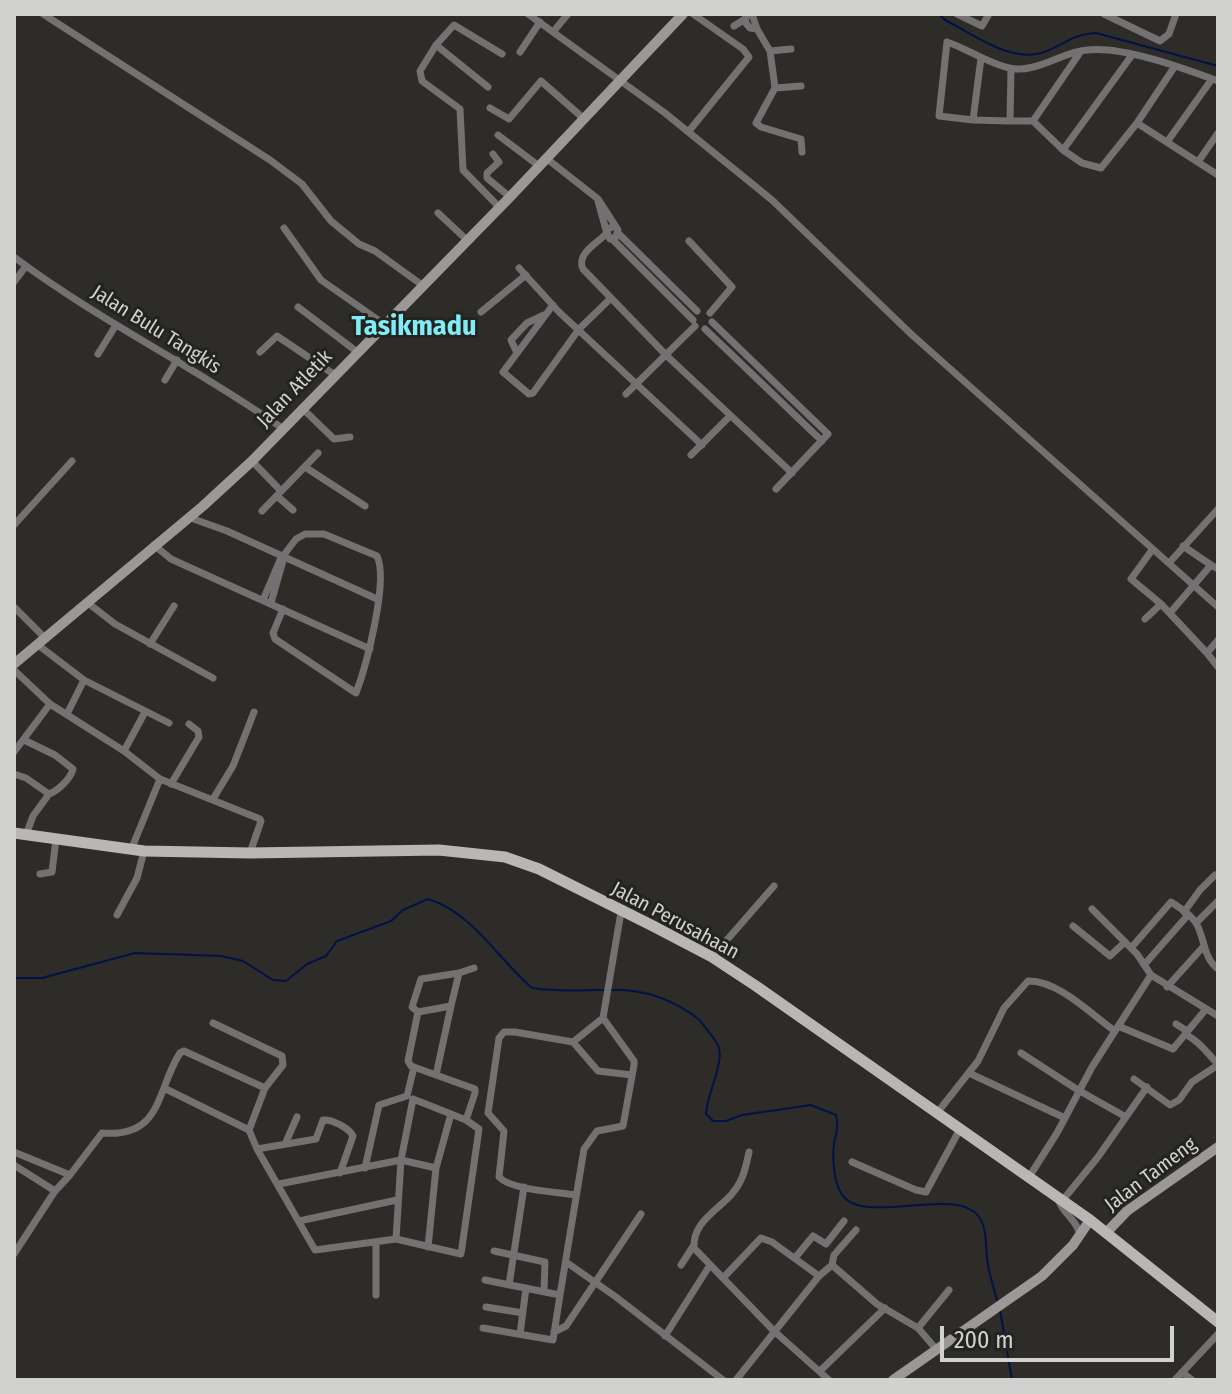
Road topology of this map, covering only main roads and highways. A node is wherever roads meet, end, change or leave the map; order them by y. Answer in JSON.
{"nodes":[{"id":1,"x":20,"y":834,"type":"edge"},
{"id":2,"x":1218,"y":1322,"type":"edge"}],
"edges":[{"from":1,"to":2,"type":"main road","name":"Jalan Perusahaan"}]}
